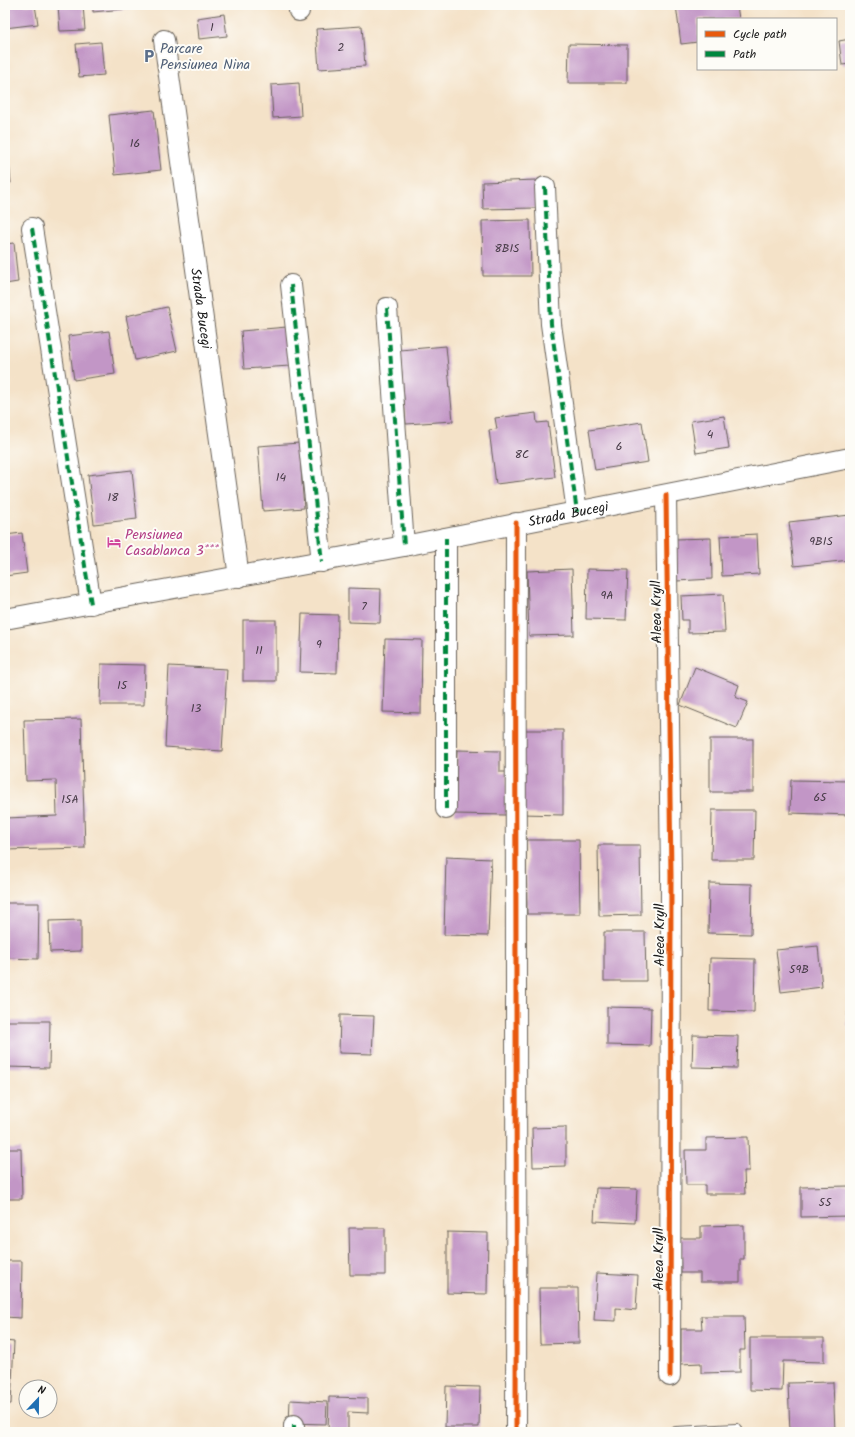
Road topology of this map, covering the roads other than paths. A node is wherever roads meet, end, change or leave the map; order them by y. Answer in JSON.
{"nodes":[{"id":1,"x":164,"y":40,"type":"dead end"},
{"id":2,"x":545,"y":187,"type":"dead end"},
{"id":3,"x":32,"y":228,"type":"dead end"},
{"id":4,"x":291,"y":285,"type":"dead end"},
{"id":5,"x":387,"y":308,"type":"dead end"},
{"id":6,"x":850,"y":458,"type":"edge"},
{"id":7,"x":666,"y":495,"type":"junction"},
{"id":8,"x":577,"y":512,"type":"junction"},
{"id":9,"x":516,"y":523,"type":"junction"},
{"id":10,"x":446,"y":538,"type":"junction"},
{"id":11,"x":404,"y":546,"type":"junction"},
{"id":12,"x":322,"y":562,"type":"junction"},
{"id":13,"x":239,"y":577,"type":"junction"},
{"id":14,"x":91,"y":604,"type":"junction"},
{"id":15,"x":5,"y":619,"type":"edge"},
{"id":16,"x":446,"y":809,"type":"dead end"},
{"id":17,"x":670,"y":1376,"type":"dead end"},
{"id":18,"x":737,"y":1429,"type":"dead end"},
{"id":19,"x":516,"y":1432,"type":"edge"},
{"id":20,"x":676,"y":1432,"type":"edge"}],
"edges":[{"from":1,"to":13,"type":"street","name":"Strada Bucegi"},
{"from":2,"to":8,"type":"street"},
{"from":3,"to":14,"type":"street"},
{"from":4,"to":12,"type":"street"},
{"from":5,"to":11,"type":"street"},
{"from":6,"to":7,"type":"street","name":"Strada Bucegi"},
{"from":7,"to":8,"type":"street","name":"Strada Bucegi"},
{"from":7,"to":17,"type":"street","name":"Aleea Kryll"},
{"from":8,"to":9,"type":"street","name":"Strada Bucegi"},
{"from":9,"to":10,"type":"street","name":"Strada Bucegi"},
{"from":9,"to":19,"type":"street"},
{"from":10,"to":11,"type":"street","name":"Strada Bucegi"},
{"from":10,"to":16,"type":"street"},
{"from":11,"to":12,"type":"street","name":"Strada Bucegi"},
{"from":12,"to":13,"type":"street","name":"Strada Bucegi"},
{"from":13,"to":14,"type":"street","name":"Strada Bucegi"},
{"from":14,"to":15,"type":"street","name":"Strada Bucegi"},
{"from":18,"to":20,"type":"lane"}]}
